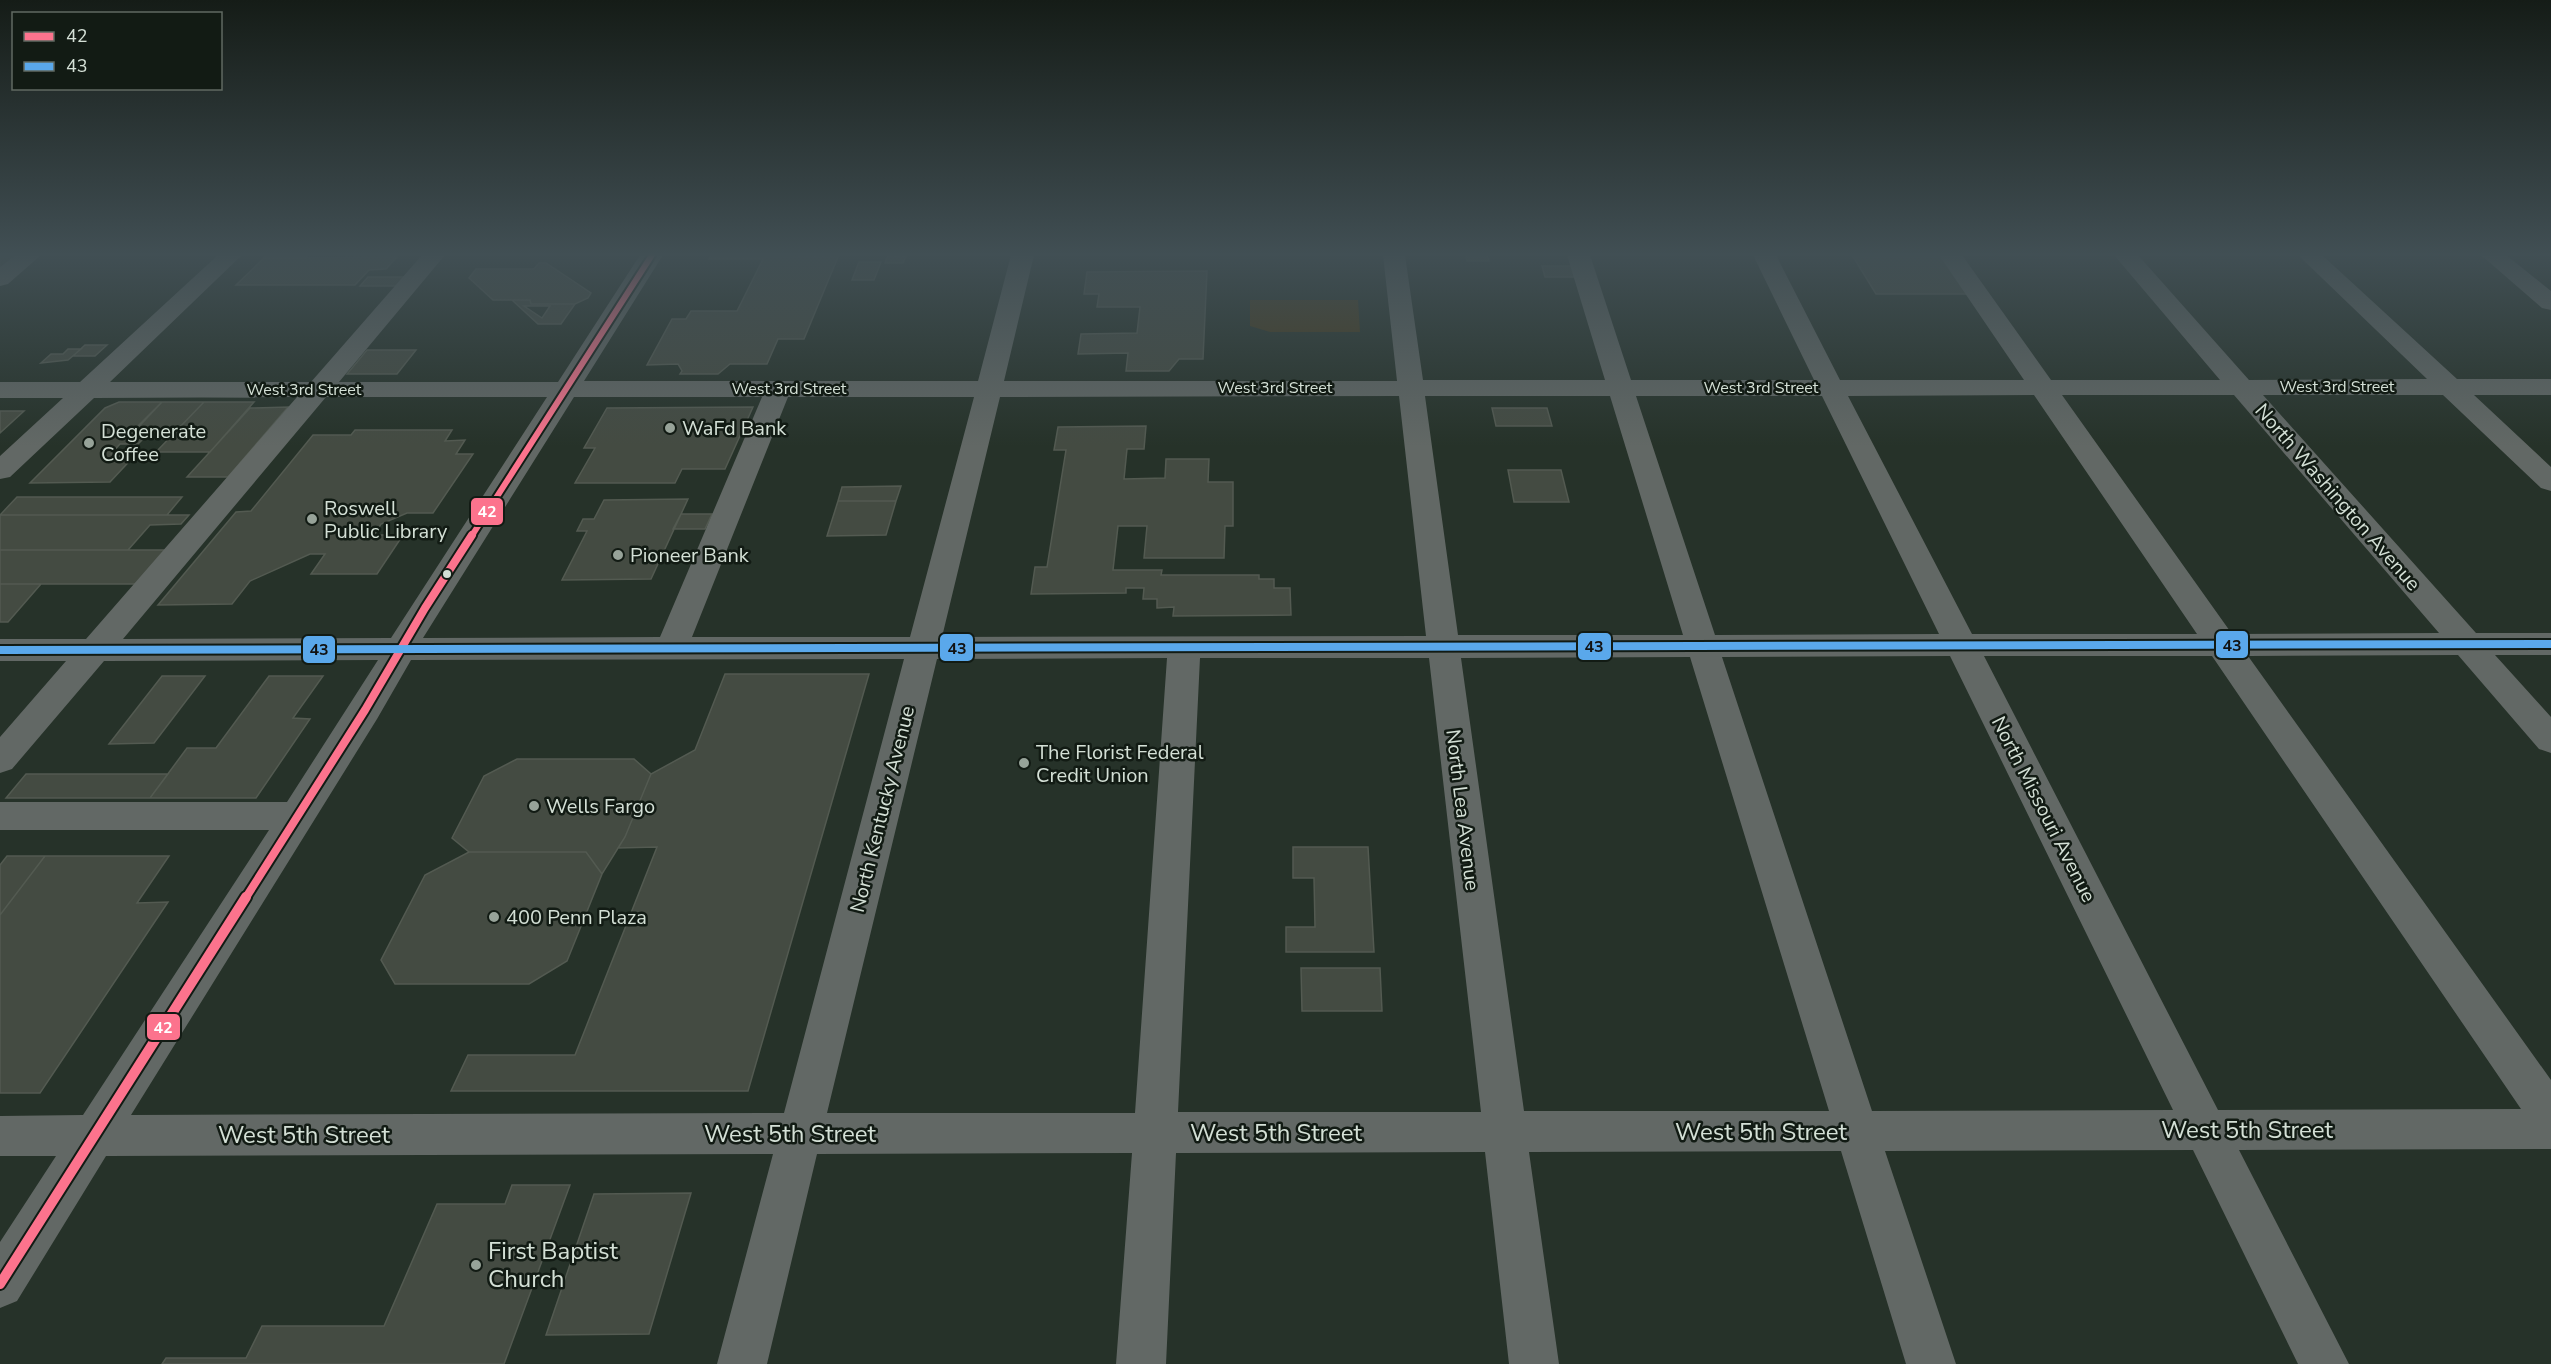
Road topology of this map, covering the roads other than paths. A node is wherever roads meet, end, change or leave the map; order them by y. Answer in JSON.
{"nodes":[{"id":1,"x":163,"y":319,"type":"edge"},
{"id":2,"x":380,"y":319,"type":"edge"},
{"id":3,"x":610,"y":319,"type":"edge"},
{"id":4,"x":1007,"y":319,"type":"edge"},
{"id":5,"x":1402,"y":319,"type":"edge"},
{"id":6,"x":1599,"y":319,"type":"edge"},
{"id":7,"x":1796,"y":319,"type":"edge"},
{"id":8,"x":1994,"y":319,"type":"edge"},
{"id":9,"x":2181,"y":319,"type":"edge"},
{"id":10,"x":2377,"y":319,"type":"edge"},
{"id":11,"x":2240,"y":386,"type":"junction"},
{"id":12,"x":989,"y":387,"type":"junction"},
{"id":13,"x":1411,"y":387,"type":"junction"},
{"id":14,"x":1621,"y":387,"type":"junction"},
{"id":15,"x":1830,"y":387,"type":"junction"},
{"id":16,"x":2041,"y":387,"type":"junction"},
{"id":17,"x":2450,"y":387,"type":"junction"},
{"id":18,"x":2551,"y":387,"type":"edge"},
{"id":19,"x":565,"y":388,"type":"junction"},
{"id":20,"x":779,"y":388,"type":"junction"},
{"id":21,"x":320,"y":389,"type":"junction"},
{"id":22,"x":0,"y":390,"type":"edge"},
{"id":23,"x":87,"y":390,"type":"junction"},
{"id":24,"x":0,"y":471,"type":"edge"},
{"id":25,"x":2551,"y":482,"type":"edge"},
{"id":26,"x":2467,"y":644,"type":"junction"},
{"id":27,"x":2551,"y":644,"type":"edge"},
{"id":28,"x":1961,"y":645,"type":"junction"},
{"id":29,"x":2221,"y":645,"type":"junction"},
{"id":30,"x":1442,"y":646,"type":"junction"},
{"id":31,"x":1703,"y":646,"type":"junction"},
{"id":32,"x":1184,"y":647,"type":"junction"},
{"id":33,"x":922,"y":648,"type":"junction"},
{"id":34,"x":670,"y":649,"type":"junction"},
{"id":35,"x":0,"y":650,"type":"edge"},
{"id":36,"x":94,"y":650,"type":"junction"},
{"id":37,"x":400,"y":650,"type":"junction"},
{"id":38,"x":2551,"y":740,"type":"edge"},
{"id":39,"x":0,"y":760,"type":"edge"},
{"id":40,"x":0,"y":816,"type":"edge"},
{"id":41,"x":297,"y":816,"type":"junction"},
{"id":42,"x":2551,"y":1116,"type":"edge"},
{"id":43,"x":2551,"y":1129,"type":"edge"},
{"id":44,"x":2205,"y":1130,"type":"junction"},
{"id":45,"x":1859,"y":1131,"type":"junction"},
{"id":46,"x":1504,"y":1132,"type":"junction"},
{"id":47,"x":1156,"y":1133,"type":"junction"},
{"id":48,"x":800,"y":1134,"type":"junction"},
{"id":49,"x":0,"y":1136,"type":"edge"},
{"id":50,"x":94,"y":1136,"type":"junction"},
{"id":51,"x":0,"y":1284,"type":"edge"},
{"id":52,"x":742,"y":1364,"type":"edge"},
{"id":53,"x":1141,"y":1364,"type":"edge"},
{"id":54,"x":1534,"y":1364,"type":"edge"},
{"id":55,"x":1931,"y":1364,"type":"edge"},
{"id":56,"x":2324,"y":1364,"type":"edge"}],
"edges":[{"from":1,"to":23,"type":"street"},
{"from":2,"to":21,"type":"street"},
{"from":3,"to":19,"type":"street"},
{"from":4,"to":12,"type":"street","name":"North Kentucky Avenue"},
{"from":5,"to":13,"type":"street","name":"North Lea Avenue"},
{"from":6,"to":14,"type":"street"},
{"from":7,"to":15,"type":"street","name":"North Missouri Avenue"},
{"from":8,"to":16,"type":"street"},
{"from":9,"to":11,"type":"street","name":"North Washington Avenue"},
{"from":10,"to":17,"type":"street"},
{"from":11,"to":16,"type":"street","name":"West 3rd Street"},
{"from":11,"to":17,"type":"street","name":"West 3rd Street"},
{"from":11,"to":26,"type":"street","name":"North Washington Avenue"},
{"from":12,"to":13,"type":"street","name":"West 3rd Street"},
{"from":12,"to":20,"type":"street","name":"West 3rd Street"},
{"from":12,"to":33,"type":"street","name":"North Kentucky Avenue"},
{"from":13,"to":14,"type":"street","name":"West 3rd Street"},
{"from":13,"to":30,"type":"street","name":"North Lea Avenue"},
{"from":14,"to":15,"type":"street","name":"West 3rd Street"},
{"from":14,"to":31,"type":"street"},
{"from":15,"to":16,"type":"street","name":"West 3rd Street"},
{"from":15,"to":28,"type":"street","name":"North Missouri Avenue"},
{"from":16,"to":29,"type":"street"},
{"from":17,"to":18,"type":"street","name":"West 3rd Street"},
{"from":17,"to":25,"type":"street"},
{"from":19,"to":20,"type":"street","name":"West 3rd Street"},
{"from":19,"to":21,"type":"street","name":"West 3rd Street"},
{"from":19,"to":37,"type":"street"},
{"from":20,"to":34,"type":"street"},
{"from":21,"to":23,"type":"street","name":"West 3rd Street"},
{"from":21,"to":36,"type":"street"},
{"from":22,"to":23,"type":"street","name":"West 3rd Street"},
{"from":23,"to":24,"type":"street"},
{"from":26,"to":27,"type":"street"},
{"from":26,"to":29,"type":"street"},
{"from":26,"to":38,"type":"street","name":"North Washington Avenue"},
{"from":28,"to":29,"type":"street"},
{"from":28,"to":31,"type":"street"},
{"from":28,"to":44,"type":"street","name":"North Missouri Avenue"},
{"from":29,"to":42,"type":"street"},
{"from":30,"to":31,"type":"street"},
{"from":30,"to":32,"type":"street"},
{"from":30,"to":46,"type":"street","name":"North Lea Avenue"},
{"from":31,"to":45,"type":"street"},
{"from":32,"to":33,"type":"street"},
{"from":32,"to":47,"type":"street"},
{"from":33,"to":34,"type":"street"},
{"from":33,"to":48,"type":"street","name":"North Kentucky Avenue"},
{"from":34,"to":37,"type":"street"},
{"from":35,"to":36,"type":"street"},
{"from":36,"to":37,"type":"street"},
{"from":36,"to":39,"type":"street"},
{"from":37,"to":41,"type":"street"},
{"from":40,"to":41,"type":"street"},
{"from":41,"to":50,"type":"street"},
{"from":43,"to":44,"type":"street","name":"West 5th Street"},
{"from":44,"to":45,"type":"street","name":"West 5th Street"},
{"from":44,"to":56,"type":"street","name":"North Missouri Avenue"},
{"from":45,"to":46,"type":"street","name":"West 5th Street"},
{"from":45,"to":55,"type":"street"},
{"from":46,"to":47,"type":"street","name":"West 5th Street"},
{"from":46,"to":54,"type":"street","name":"North Lea Avenue"},
{"from":47,"to":48,"type":"street","name":"West 5th Street"},
{"from":47,"to":53,"type":"street"},
{"from":48,"to":50,"type":"street","name":"West 5th Street"},
{"from":48,"to":52,"type":"street","name":"North Kentucky Avenue"},
{"from":49,"to":50,"type":"street","name":"West 5th Street"},
{"from":50,"to":51,"type":"street"}]}
